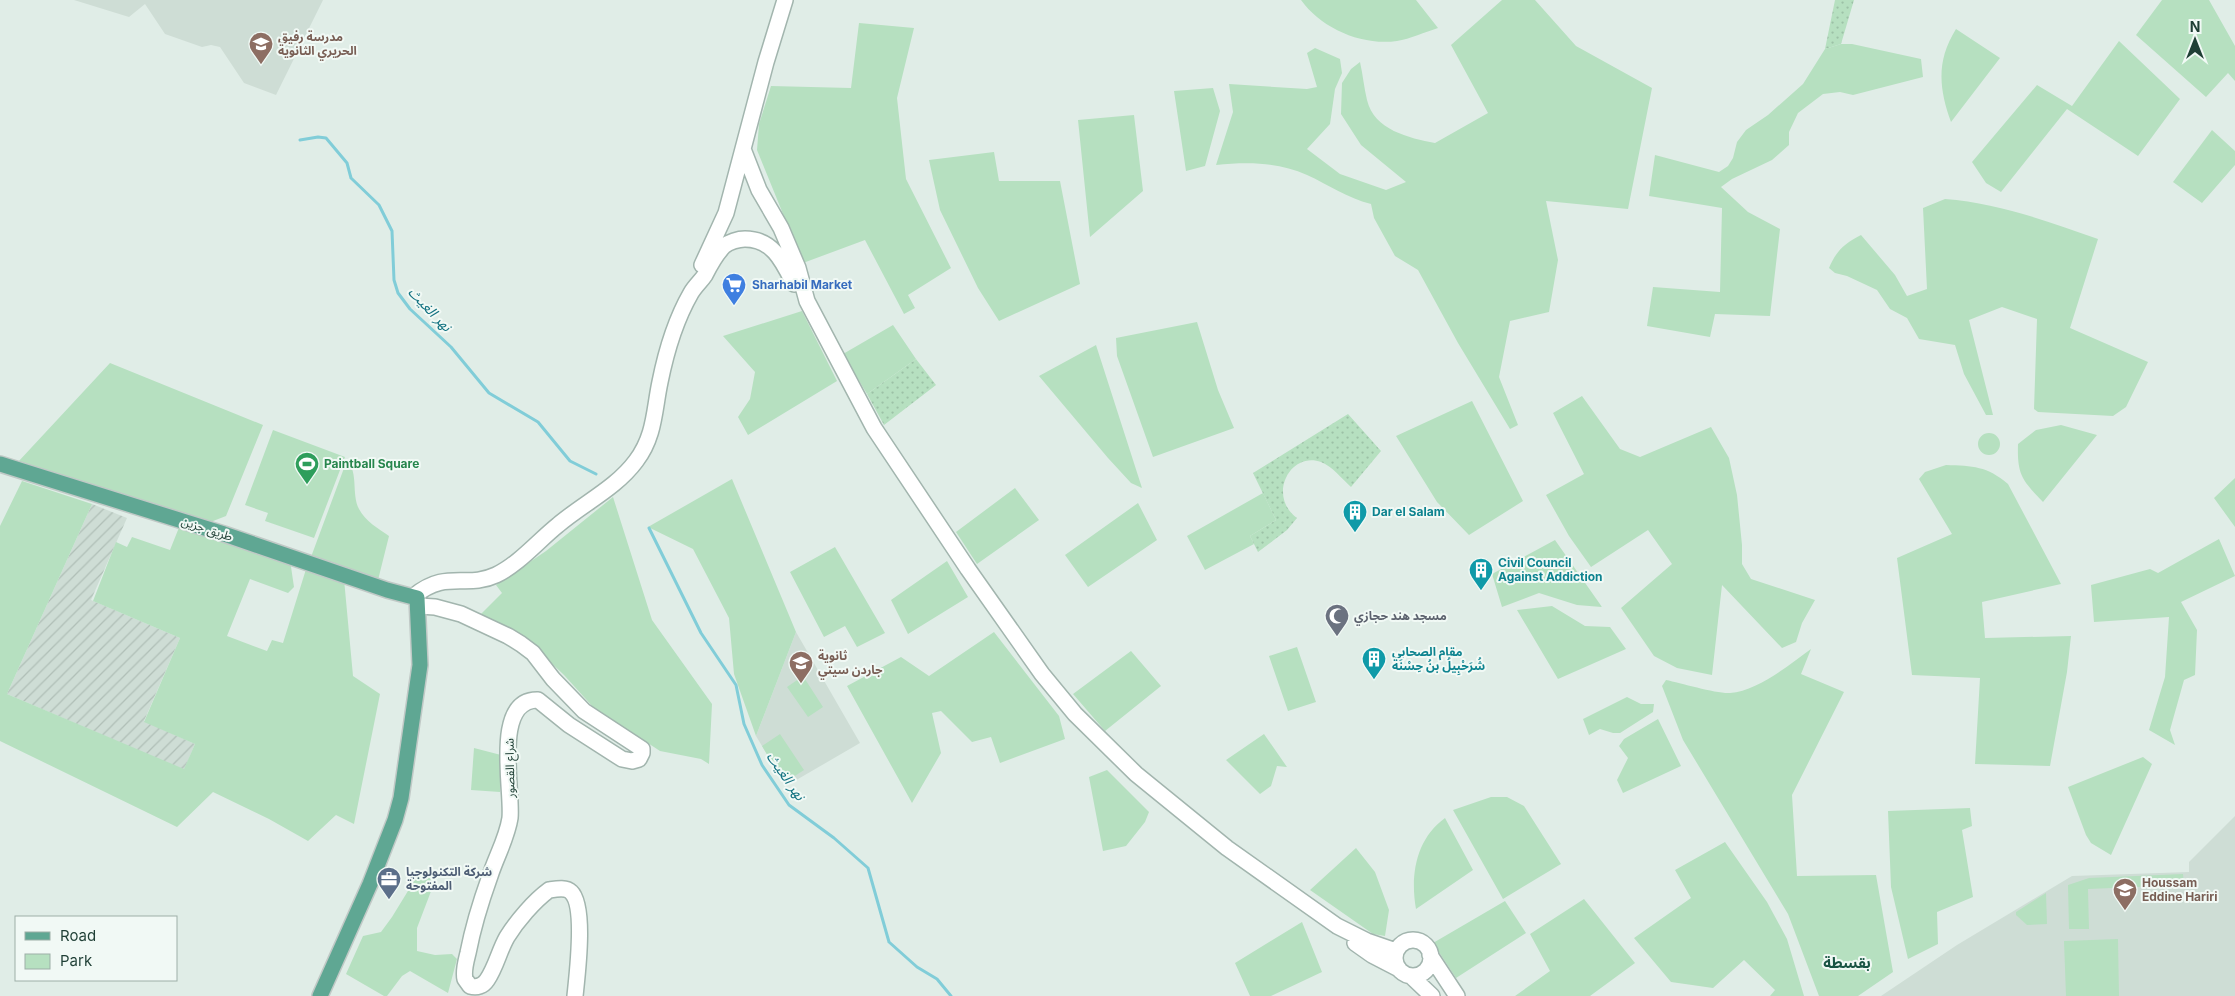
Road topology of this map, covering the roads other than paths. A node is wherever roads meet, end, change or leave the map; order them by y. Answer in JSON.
{"nodes":[{"id":1,"x":785,"y":0,"type":"edge"},
{"id":2,"x":743,"y":149,"type":"junction"},
{"id":3,"x":735,"y":185,"type":"junction"},
{"id":4,"x":760,"y":190,"type":"junction"},
{"id":5,"x":726,"y":213,"type":"junction"},
{"id":6,"x":781,"y":228,"type":"junction"},
{"id":7,"x":748,"y":239,"type":"junction"},
{"id":8,"x":766,"y":242,"type":"junction"},
{"id":9,"x":724,"y":246,"type":"junction"},
{"id":10,"x":693,"y":284,"type":"junction"},
{"id":11,"x":807,"y":301,"type":"junction"},
{"id":12,"x":0,"y":464,"type":"edge"},
{"id":13,"x":417,"y":601,"type":"junction"},
{"id":14,"x":1337,"y":926,"type":"junction"},
{"id":15,"x":1396,"y":951,"type":"junction"},
{"id":16,"x":1430,"y":955,"type":"junction"},
{"id":17,"x":1405,"y":972,"type":"junction"},
{"id":18,"x":320,"y":996,"type":"edge"},
{"id":19,"x":575,"y":996,"type":"edge"},
{"id":20,"x":1432,"y":996,"type":"edge"},
{"id":21,"x":1457,"y":996,"type":"edge"}],
"edges":[{"from":1,"to":2,"type":"street"},
{"from":2,"to":3,"type":"street"},
{"from":2,"to":4,"type":"street"},
{"from":3,"to":4,"type":"street"},
{"from":3,"to":5,"type":"street"},
{"from":4,"to":6,"type":"street"},
{"from":5,"to":7,"type":"street"},
{"from":5,"to":9,"type":"street"},
{"from":5,"to":10,"type":"street"},
{"from":6,"to":8,"type":"street"},
{"from":6,"to":11,"type":"street"},
{"from":7,"to":8,"type":"street"},
{"from":7,"to":9,"type":"street"},
{"from":8,"to":11,"type":"street"},
{"from":9,"to":10,"type":"street"},
{"from":10,"to":13,"type":"street"},
{"from":11,"to":14,"type":"street"},
{"from":12,"to":13,"type":"main road","name":"طريق جزين"},
{"from":13,"to":18,"type":"main road"},
{"from":13,"to":19,"type":"street","name":"شراع القصور"},
{"from":14,"to":15,"type":"street"},
{"from":14,"to":17,"type":"street"},
{"from":15,"to":16,"type":"street"},
{"from":15,"to":17,"type":"street"},
{"from":16,"to":17,"type":"street"},
{"from":16,"to":21,"type":"street"},
{"from":17,"to":20,"type":"street"}]}
